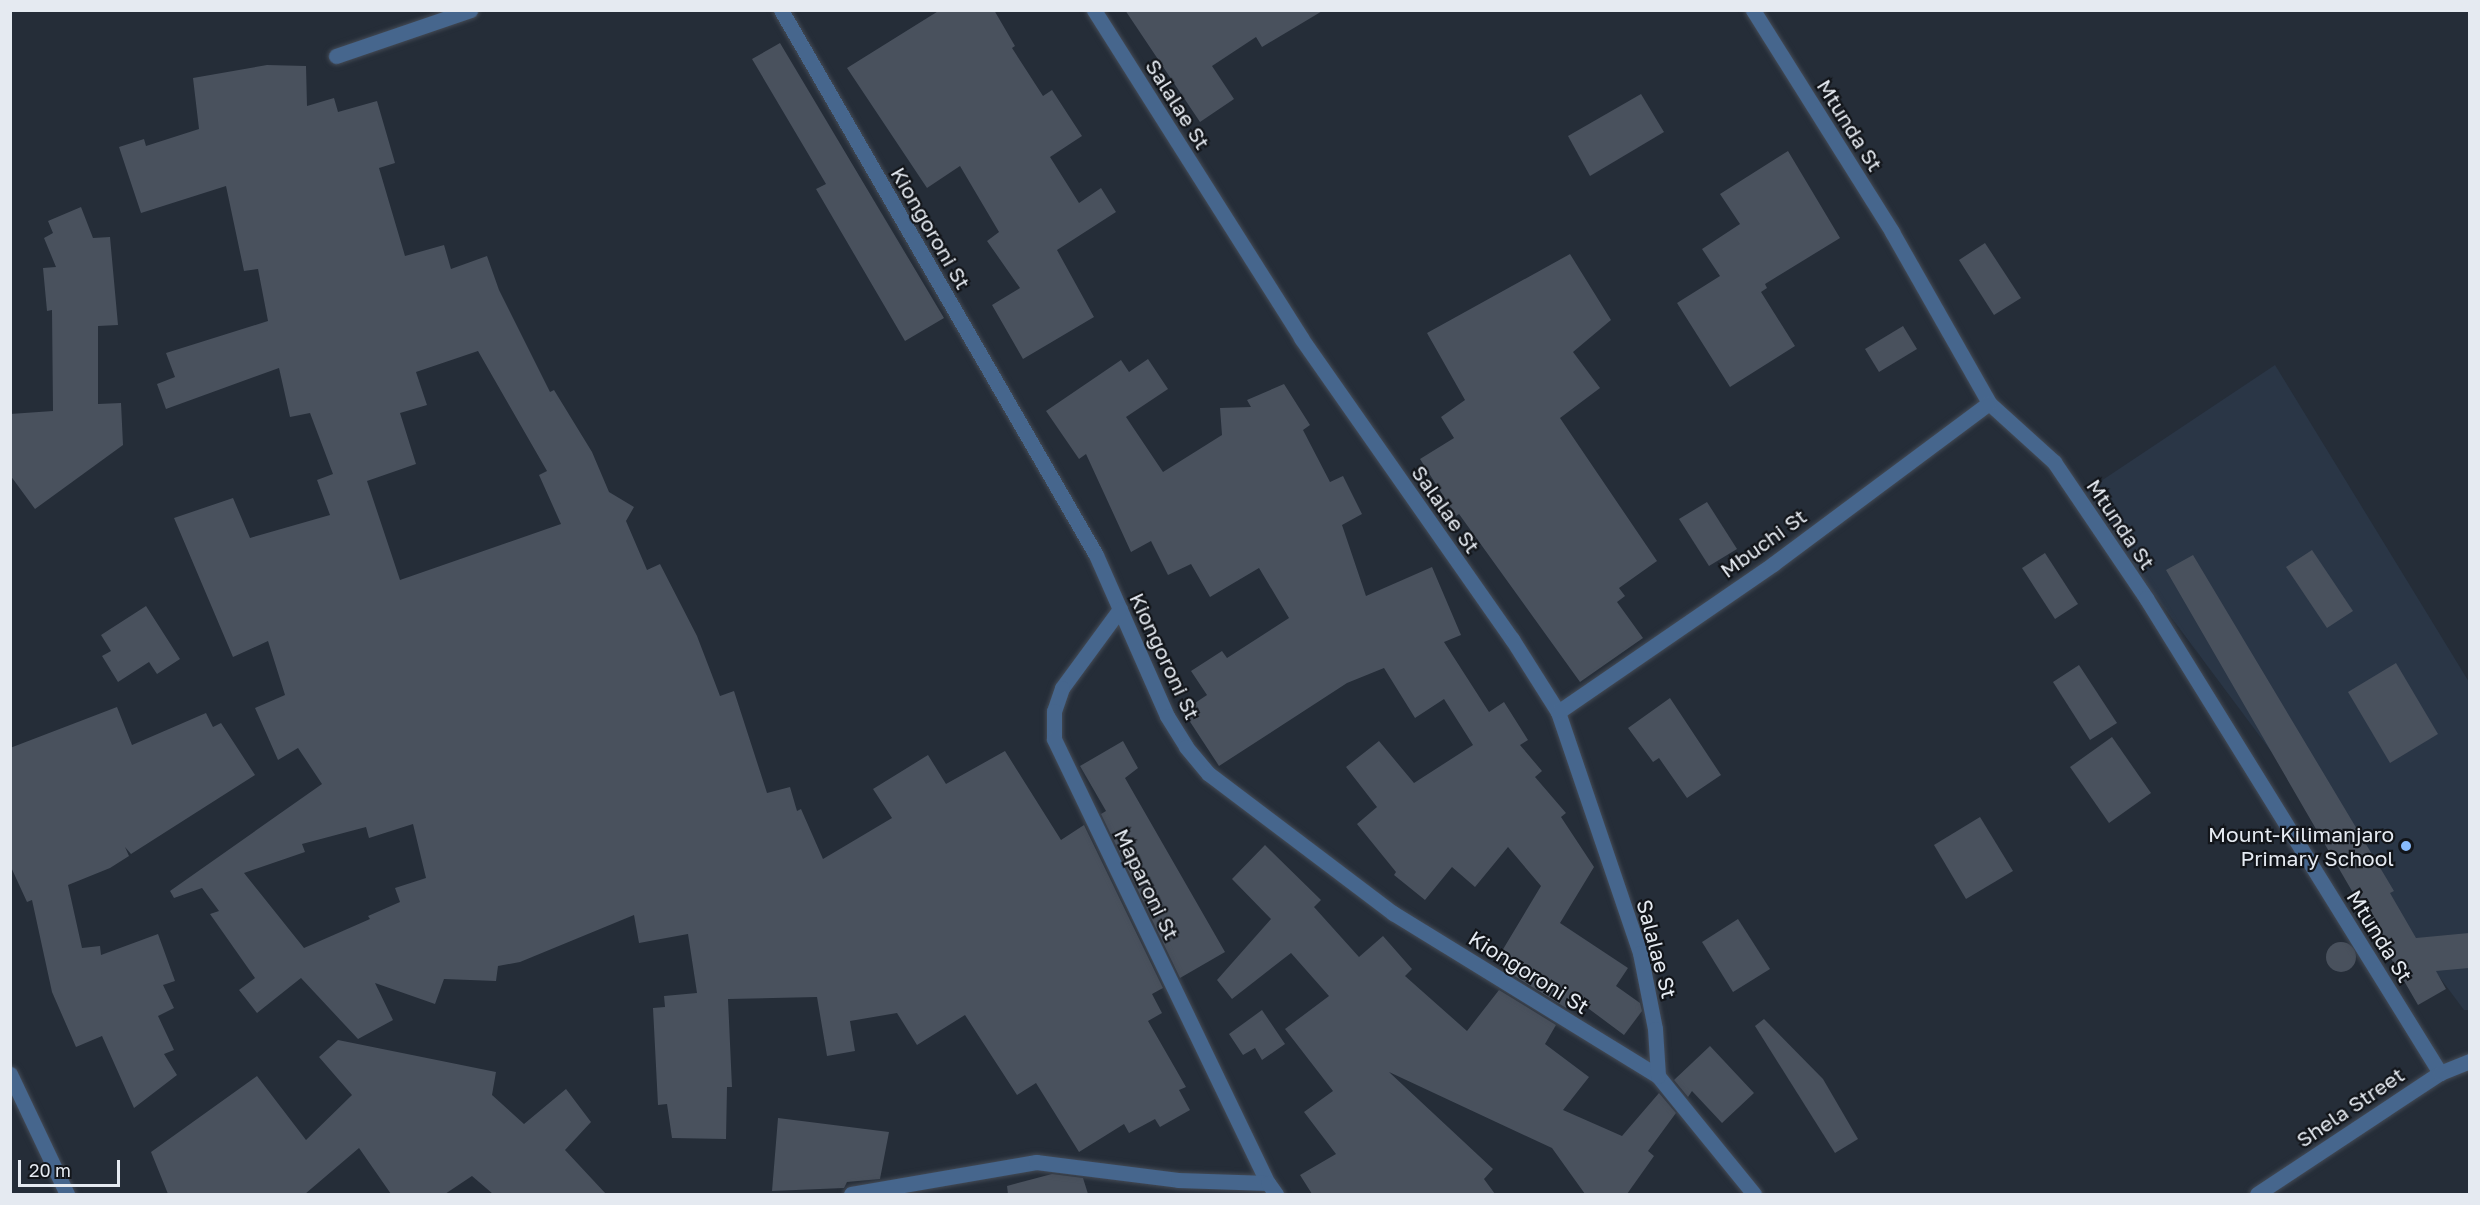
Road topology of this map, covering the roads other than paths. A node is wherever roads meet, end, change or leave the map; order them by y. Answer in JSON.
{"nodes":[{"id":1,"x":470,"y":10,"type":"edge"},
{"id":2,"x":781,"y":10,"type":"edge"},
{"id":3,"x":1094,"y":10,"type":"edge"},
{"id":4,"x":1754,"y":10,"type":"edge"},
{"id":5,"x":336,"y":56,"type":"dead end"},
{"id":6,"x":1989,"y":403,"type":"junction"},
{"id":7,"x":1120,"y":609,"type":"junction"},
{"id":8,"x":1558,"y":712,"type":"junction"},
{"id":9,"x":2469,"y":1061,"type":"edge"},
{"id":10,"x":2440,"y":1073,"type":"junction"},
{"id":11,"x":10,"y":1074,"type":"edge"},
{"id":12,"x":1658,"y":1076,"type":"junction"},
{"id":13,"x":1272,"y":1189,"type":"edge"},
{"id":14,"x":67,"y":1194,"type":"edge"},
{"id":15,"x":851,"y":1194,"type":"edge"},
{"id":16,"x":1754,"y":1194,"type":"edge"},
{"id":17,"x":2257,"y":1194,"type":"edge"}],
"edges":[{"from":1,"to":5,"type":"street"},
{"from":2,"to":7,"type":"street","name":"Kiongoroni St"},
{"from":3,"to":8,"type":"street","name":"Salalae St"},
{"from":4,"to":6,"type":"street","name":"Mtunda St"},
{"from":6,"to":8,"type":"street","name":"Mbuchi St"},
{"from":6,"to":10,"type":"street","name":"Mtunda St"},
{"from":7,"to":12,"type":"street","name":"Kiongoroni St"},
{"from":7,"to":13,"type":"street","name":"Maparoni St"},
{"from":8,"to":12,"type":"street","name":"Salalae St"},
{"from":9,"to":10,"type":"street","name":"Shela Street"},
{"from":10,"to":17,"type":"street","name":"Shela Street"},
{"from":11,"to":14,"type":"street"},
{"from":12,"to":16,"type":"street","name":"Kiongoroni St"},
{"from":13,"to":15,"type":"street","name":"Maparoni St"}]}
